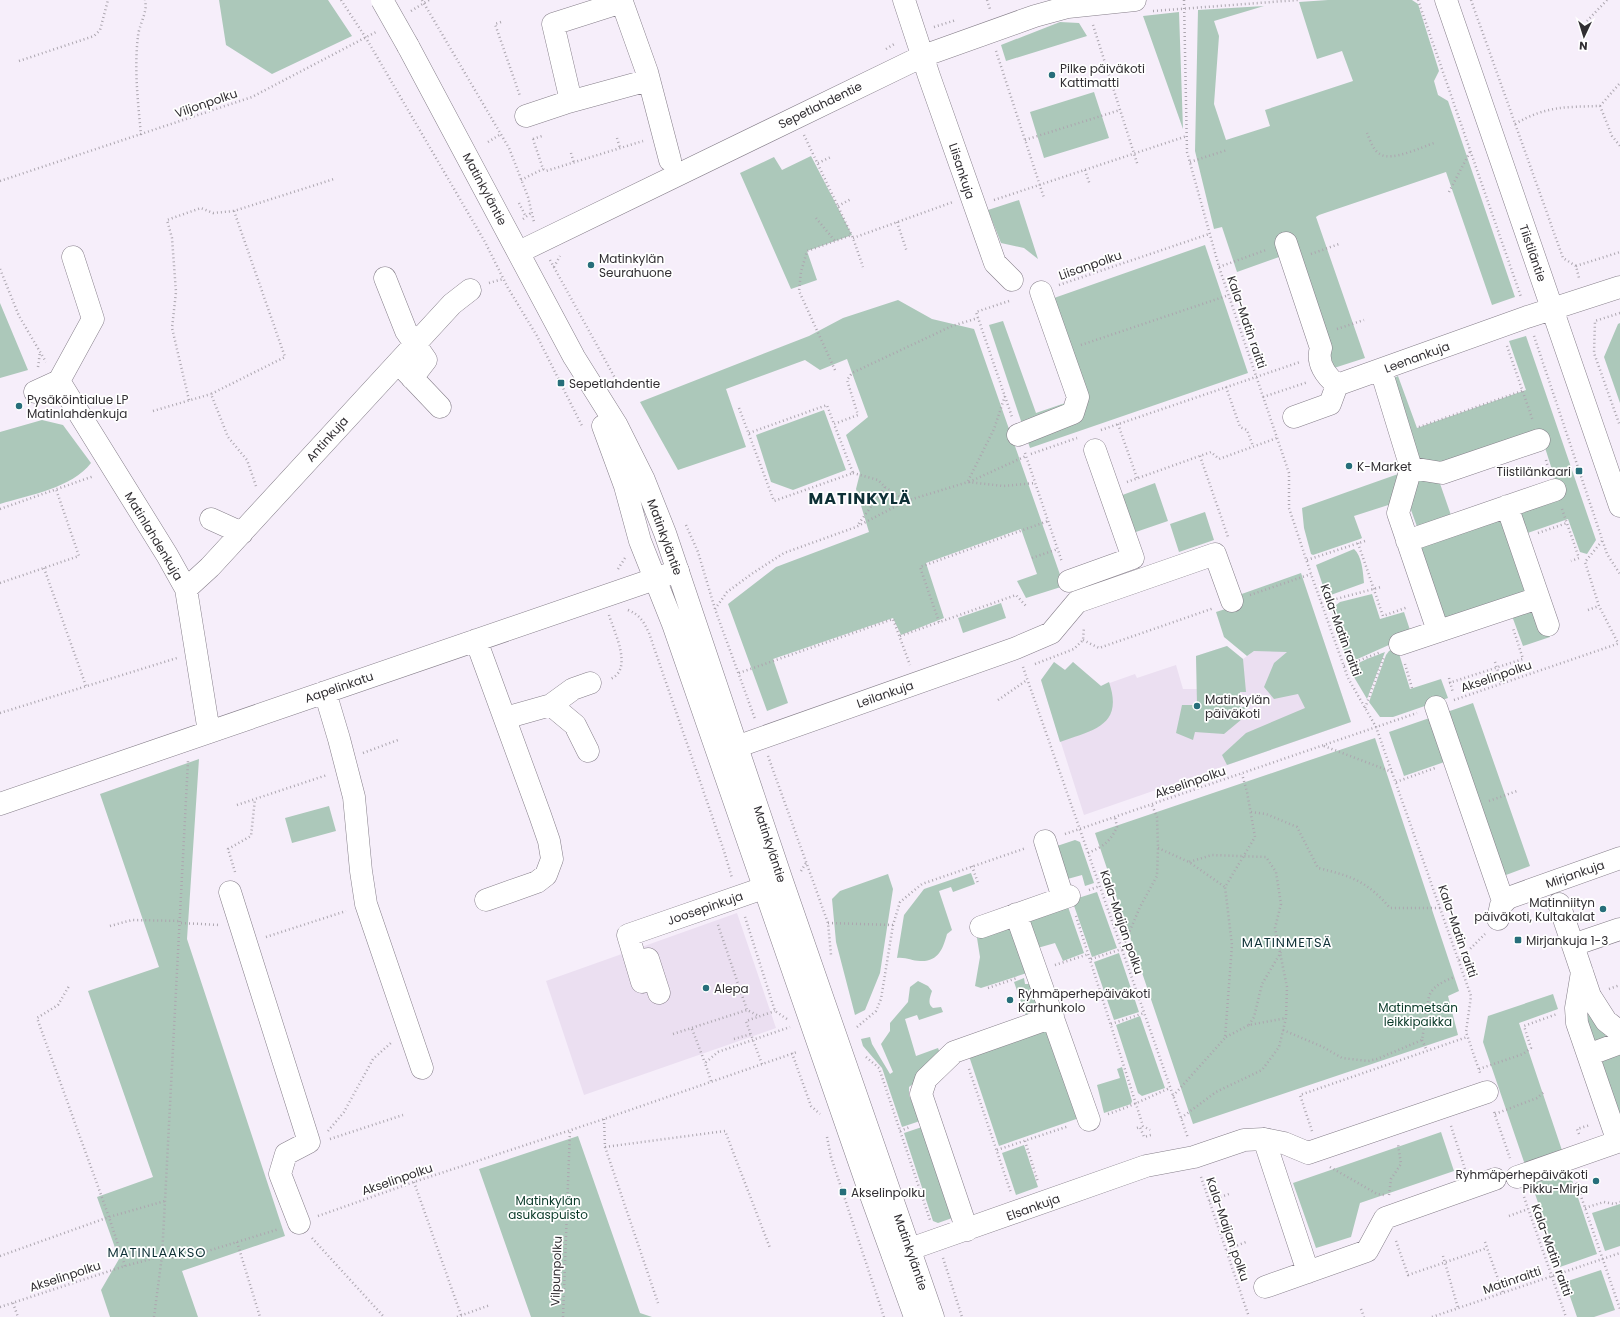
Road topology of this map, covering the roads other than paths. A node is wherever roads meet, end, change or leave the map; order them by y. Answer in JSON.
{"nodes":[{"id":1,"x":382,"y":0,"type":"edge"},
{"id":2,"x":904,"y":0,"type":"edge"},
{"id":3,"x":1135,"y":0,"type":"edge"},
{"id":4,"x":1446,"y":0,"type":"edge"},
{"id":5,"x":1093,"y":9,"type":"edge"},
{"id":6,"x":923,"y":56,"type":"junction"},
{"id":7,"x":649,"y":80,"type":"junction"},
{"id":8,"x":571,"y":101,"type":"junction"},
{"id":9,"x":526,"y":116,"type":"road end"},
{"id":10,"x":670,"y":160,"type":"dead end"},
{"id":11,"x":519,"y":252,"type":"junction"},
{"id":12,"x":1289,"y":252,"type":"road end"},
{"id":13,"x":73,"y":257,"type":"dead end"},
{"id":14,"x":385,"y":278,"type":"dead end"},
{"id":15,"x":1012,"y":280,"type":"dead end"},
{"id":16,"x":1620,"y":287,"type":"edge"},
{"id":17,"x":470,"y":290,"type":"dead end"},
{"id":18,"x":1041,"y":292,"type":"road end"},
{"id":19,"x":1552,"y":309,"type":"junction"},
{"id":20,"x":415,"y":344,"type":"junction"},
{"id":21,"x":405,"y":370,"type":"junction"},
{"id":22,"x":1381,"y":370,"type":"junction"},
{"id":23,"x":59,"y":380,"type":"junction"},
{"id":24,"x":587,"y":380,"type":"junction"},
{"id":25,"x":1337,"y":384,"type":"junction"},
{"id":26,"x":35,"y":392,"type":"dead end"},
{"id":27,"x":440,"y":407,"type":"dead end"},
{"id":28,"x":1294,"y":417,"type":"dead end"},
{"id":29,"x":1018,"y":435,"type":"dead end"},
{"id":30,"x":1091,"y":440,"type":"road end"},
{"id":31,"x":1539,"y":440,"type":"road end"},
{"id":32,"x":1411,"y":468,"type":"junction"},
{"id":33,"x":1555,"y":490,"type":"road end"},
{"id":34,"x":1507,"y":506,"type":"junction"},
{"id":35,"x":1620,"y":506,"type":"edge"},
{"id":36,"x":211,"y":519,"type":"dead end"},
{"id":37,"x":242,"y":533,"type":"junction"},
{"id":38,"x":1407,"y":541,"type":"junction"},
{"id":39,"x":678,"y":571,"type":"junction"},
{"id":40,"x":654,"y":579,"type":"junction"},
{"id":41,"x":1069,"y":581,"type":"dead end"},
{"id":42,"x":186,"y":589,"type":"junction"},
{"id":43,"x":1538,"y":598,"type":"junction"},
{"id":44,"x":1232,"y":601,"type":"road end"},
{"id":45,"x":1548,"y":625,"type":"dead end"},
{"id":46,"x":1438,"y":631,"type":"junction"},
{"id":47,"x":476,"y":640,"type":"junction"},
{"id":48,"x":1394,"y":647,"type":"road end"},
{"id":49,"x":590,"y":683,"type":"road end"},
{"id":50,"x":325,"y":692,"type":"junction"},
{"id":51,"x":1445,"y":703,"type":"road end"},
{"id":52,"x":551,"y":705,"type":"junction"},
{"id":53,"x":505,"y":718,"type":"junction"},
{"id":54,"x":209,"y":732,"type":"junction"},
{"id":55,"x":738,"y":746,"type":"junction"},
{"id":56,"x":588,"y":751,"type":"dead end"},
{"id":57,"x":718,"y":754,"type":"junction"},
{"id":58,"x":0,"y":804,"type":"edge"},
{"id":59,"x":1045,"y":841,"type":"road end"},
{"id":60,"x":1620,"y":858,"type":"edge"},
{"id":61,"x":782,"y":880,"type":"junction"},
{"id":62,"x":230,"y":892,"type":"road end"},
{"id":63,"x":486,"y":900,"type":"dead end"},
{"id":64,"x":1559,"y":904,"type":"dead end"},
{"id":65,"x":1016,"y":914,"type":"junction"},
{"id":66,"x":981,"y":927,"type":"dead end"},
{"id":67,"x":1620,"y":929,"type":"edge"},
{"id":68,"x":1573,"y":945,"type":"junction"},
{"id":69,"x":1582,"y":972,"type":"junction"},
{"id":70,"x":652,"y":984,"type":"dead end"},
{"id":71,"x":1053,"y":1017,"type":"junction"},
{"id":72,"x":1620,"y":1032,"type":"edge"},
{"id":73,"x":1620,"y":1044,"type":"edge"},
{"id":74,"x":1588,"y":1055,"type":"junction"},
{"id":75,"x":422,"y":1068,"type":"dead end"},
{"id":76,"x":1487,"y":1092,"type":"road end"},
{"id":77,"x":1089,"y":1120,"type":"dead end"},
{"id":78,"x":1264,"y":1140,"type":"junction"},
{"id":79,"x":1619,"y":1141,"type":"edge"},
{"id":80,"x":1517,"y":1177,"type":"road end"},
{"id":81,"x":1495,"y":1179,"type":"dead end"},
{"id":82,"x":299,"y":1223,"type":"road end"},
{"id":83,"x":968,"y":1230,"type":"junction"},
{"id":84,"x":902,"y":1252,"type":"junction"},
{"id":85,"x":1308,"y":1272,"type":"junction"},
{"id":86,"x":1265,"y":1287,"type":"dead end"},
{"id":87,"x":915,"y":1317,"type":"edge"},
{"id":88,"x":933,"y":1317,"type":"edge"}],
"edges":[{"from":1,"to":11,"type":"street","name":"Matinkyläntie","bridge":true},
{"from":2,"to":6,"type":"street","name":"Liisankuja"},
{"from":3,"to":5,"type":"street","name":"Sepetlahdentie"},
{"from":4,"to":19,"type":"street","name":"Tiistiläntie"},
{"from":5,"to":6,"type":"street","name":"Sepetlahdentie"},
{"from":6,"to":11,"type":"street","name":"Sepetlahdentie"},
{"from":6,"to":15,"type":"street","name":"Liisankuja"},
{"from":7,"to":8,"type":"street"},
{"from":7,"to":8,"type":"street"},
{"from":7,"to":10,"type":"street"},
{"from":8,"to":9,"type":"street"},
{"from":11,"to":24,"type":"street","name":"Matinkyläntie"},
{"from":12,"to":25,"type":"street"},
{"from":13,"to":23,"type":"street"},
{"from":14,"to":20,"type":"street"},
{"from":16,"to":19,"type":"street"},
{"from":17,"to":20,"type":"street","name":"Antinkuja"},
{"from":18,"to":29,"type":"street"},
{"from":19,"to":22,"type":"street","name":"Leenankuja"},
{"from":19,"to":35,"type":"street","name":"Tiistiläntie"},
{"from":20,"to":21,"type":"street","name":"Antinkuja"},
{"from":21,"to":27,"type":"street"},
{"from":21,"to":37,"type":"street","name":"Antinkuja"},
{"from":22,"to":25,"type":"street","name":"Leenankuja"},
{"from":22,"to":32,"type":"street"},
{"from":23,"to":26,"type":"street"},
{"from":23,"to":42,"type":"street","name":"Matinlahdenkuja"},
{"from":24,"to":39,"type":"street","name":"Matinkyläntie"},
{"from":24,"to":40,"type":"street","name":"Matinkyläntie"},
{"from":25,"to":28,"type":"street"},
{"from":30,"to":41,"type":"street"},
{"from":31,"to":32,"type":"street"},
{"from":32,"to":38,"type":"street"},
{"from":33,"to":34,"type":"street"},
{"from":34,"to":38,"type":"street"},
{"from":34,"to":43,"type":"street"},
{"from":36,"to":37,"type":"street"},
{"from":37,"to":42,"type":"street","name":"Antinkuja"},
{"from":38,"to":46,"type":"street"},
{"from":39,"to":40,"type":"street","name":"Aapelinkatu"},
{"from":39,"to":55,"type":"street","name":"Matinkyläntie"},
{"from":40,"to":47,"type":"street","name":"Aapelinkatu"},
{"from":40,"to":57,"type":"street","name":"Matinkyläntie"},
{"from":42,"to":54,"type":"street","name":"Matinlahdenkuja"},
{"from":43,"to":45,"type":"street"},
{"from":43,"to":46,"type":"street"},
{"from":44,"to":55,"type":"street","name":"Leilankuja"},
{"from":46,"to":48,"type":"street"},
{"from":47,"to":50,"type":"street","name":"Aapelinkatu"},
{"from":47,"to":53,"type":"street"},
{"from":49,"to":52,"type":"street"},
{"from":50,"to":54,"type":"street","name":"Aapelinkatu"},
{"from":50,"to":75,"type":"street"},
{"from":51,"to":60,"type":"street","name":"Mirjankuja"},
{"from":52,"to":53,"type":"street"},
{"from":52,"to":56,"type":"street"},
{"from":53,"to":63,"type":"street"},
{"from":54,"to":58,"type":"street","name":"Aapelinkatu"},
{"from":55,"to":57,"type":"street","name":"Leilankuja"},
{"from":55,"to":61,"type":"street","name":"Matinkyläntie"},
{"from":57,"to":61,"type":"street","name":"Matinkyläntie"},
{"from":59,"to":65,"type":"street"},
{"from":61,"to":70,"type":"street","name":"Joosepinkuja"},
{"from":61,"to":84,"type":"street","name":"Matinkyläntie"},
{"from":62,"to":82,"type":"street"},
{"from":64,"to":68,"type":"street"},
{"from":65,"to":66,"type":"street"},
{"from":65,"to":71,"type":"street"},
{"from":67,"to":68,"type":"street"},
{"from":68,"to":69,"type":"street"},
{"from":69,"to":72,"type":"street"},
{"from":69,"to":74,"type":"street"},
{"from":71,"to":77,"type":"street"},
{"from":71,"to":83,"type":"street"},
{"from":73,"to":74,"type":"street"},
{"from":74,"to":79,"type":"street"},
{"from":76,"to":78,"type":"street","name":"Elsankuja"},
{"from":78,"to":83,"type":"street","name":"Elsankuja"},
{"from":78,"to":85,"type":"street"},
{"from":79,"to":80,"type":"street"},
{"from":81,"to":85,"type":"street"},
{"from":83,"to":84,"type":"street","name":"Elsankuja"},
{"from":84,"to":87,"type":"street","name":"Matinkyläntie"},
{"from":84,"to":88,"type":"street","name":"Matinkyläntie"},
{"from":85,"to":86,"type":"street"}]}
